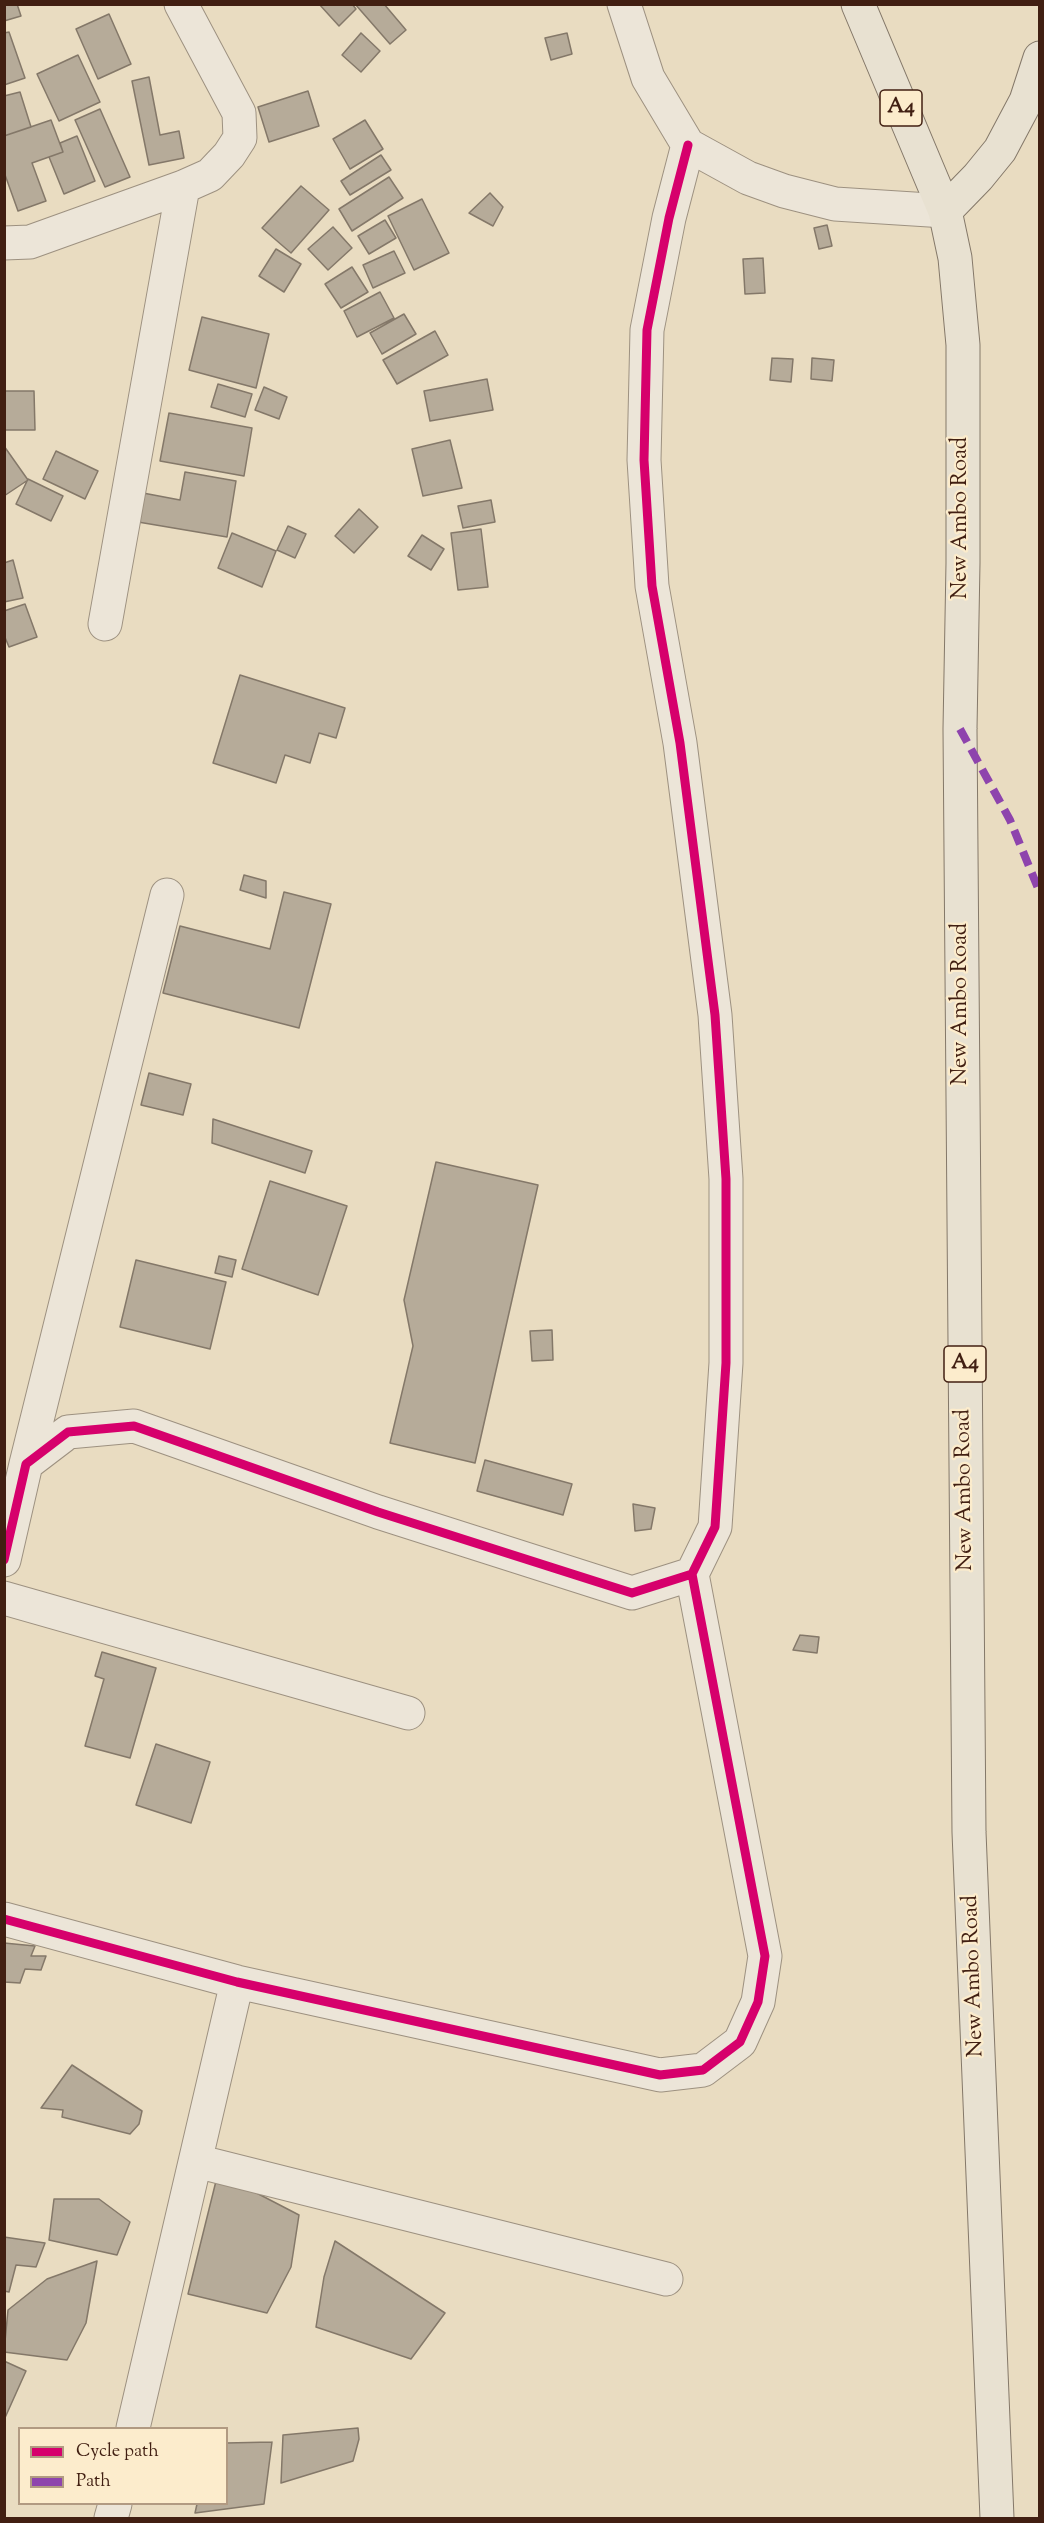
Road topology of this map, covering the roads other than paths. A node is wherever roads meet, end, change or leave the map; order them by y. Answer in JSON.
{"nodes":[{"id":1,"x":181,"y":4,"type":"edge"},
{"id":2,"x":624,"y":4,"type":"edge"},
{"id":3,"x":858,"y":4,"type":"edge"},
{"id":4,"x":1040,"y":58,"type":"edge"},
{"id":5,"x":688,"y":145,"type":"junction"},
{"id":6,"x":183,"y":187,"type":"junction"},
{"id":7,"x":945,"y":211,"type":"junction"},
{"id":8,"x":4,"y":243,"type":"edge"},
{"id":9,"x":105,"y":624,"type":"dead end"},
{"id":10,"x":167,"y":895,"type":"dead end"},
{"id":11,"x":26,"y":1464,"type":"junction"},
{"id":12,"x":11,"y":1502,"type":"edge"},
{"id":13,"x":4,"y":1560,"type":"edge"},
{"id":14,"x":692,"y":1574,"type":"junction"},
{"id":15,"x":4,"y":1598,"type":"edge"},
{"id":16,"x":408,"y":1713,"type":"dead end"},
{"id":17,"x":4,"y":1919,"type":"edge"},
{"id":18,"x":237,"y":1982,"type":"junction"},
{"id":19,"x":196,"y":2161,"type":"junction"},
{"id":20,"x":666,"y":2279,"type":"dead end"},
{"id":21,"x":133,"y":2427,"type":"edge"},
{"id":22,"x":997,"y":2518,"type":"edge"}],
"edges":[{"from":1,"to":6,"type":"street"},
{"from":2,"to":5,"type":"street"},
{"from":3,"to":7,"type":"highway","name":"New Ambo Road","number":"A4"},
{"from":4,"to":7,"type":"highway"},
{"from":5,"to":7,"type":"street"},
{"from":5,"to":14,"type":"street"},
{"from":6,"to":8,"type":"street"},
{"from":6,"to":9,"type":"street"},
{"from":7,"to":22,"type":"highway","name":"New Ambo Road","number":"A4"},
{"from":10,"to":11,"type":"street"},
{"from":11,"to":12,"type":"street"},
{"from":11,"to":14,"type":"street"},
{"from":12,"to":13,"type":"street"},
{"from":14,"to":18,"type":"street"},
{"from":15,"to":16,"type":"street"},
{"from":17,"to":18,"type":"street"},
{"from":18,"to":19,"type":"street"},
{"from":19,"to":20,"type":"street"},
{"from":19,"to":21,"type":"street"}]}
